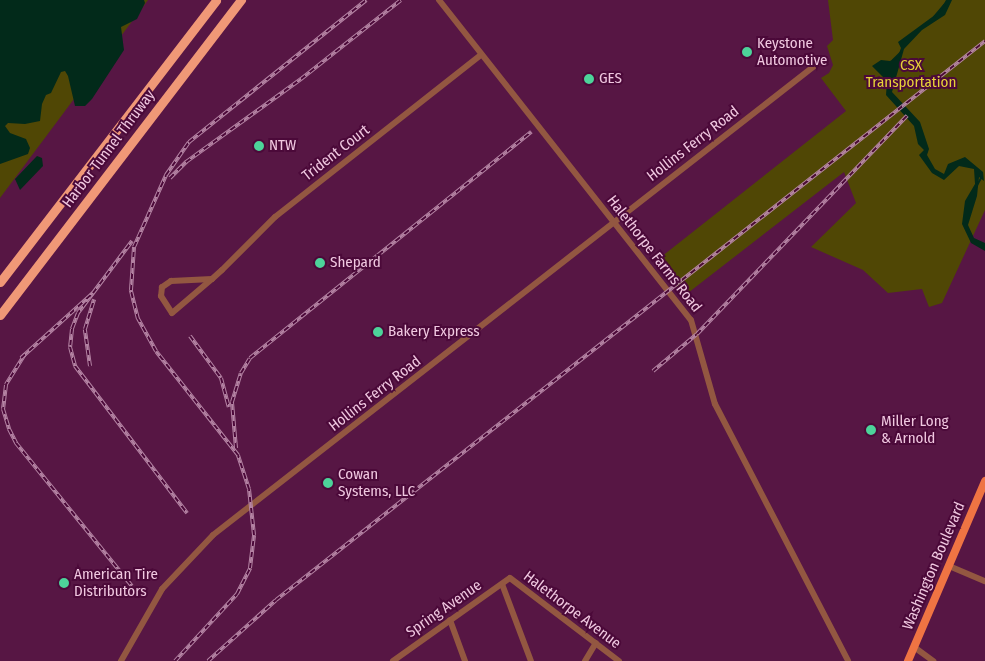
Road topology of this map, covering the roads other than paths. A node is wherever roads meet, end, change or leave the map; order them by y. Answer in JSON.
{"nodes":[{"id":1,"x":216,"y":0,"type":"edge"},
{"id":2,"x":241,"y":0,"type":"edge"},
{"id":3,"x":439,"y":0,"type":"edge"},
{"id":4,"x":481,"y":55,"type":"junction"},
{"id":5,"x":817,"y":64,"type":"dead end"},
{"id":6,"x":614,"y":222,"type":"junction"},
{"id":7,"x":212,"y":279,"type":"junction"},
{"id":8,"x":0,"y":282,"type":"edge"},
{"id":9,"x":0,"y":315,"type":"edge"},
{"id":10,"x":985,"y":481,"type":"edge"},
{"id":11,"x":949,"y":566,"type":"junction"},
{"id":12,"x":510,"y":578,"type":"joint"},
{"id":13,"x":985,"y":581,"type":"edge"},
{"id":14,"x":502,"y":584,"type":"junction"},
{"id":15,"x":450,"y":620,"type":"junction"},
{"id":16,"x":596,"y":643,"type":"junction"},
{"id":17,"x":914,"y":647,"type":"junction"},
{"id":18,"x":121,"y":661,"type":"edge"},
{"id":19,"x":393,"y":661,"type":"edge"},
{"id":20,"x":465,"y":661,"type":"edge"},
{"id":21,"x":531,"y":661,"type":"edge"},
{"id":22,"x":585,"y":661,"type":"edge"},
{"id":23,"x":619,"y":661,"type":"edge"},
{"id":24,"x":848,"y":661,"type":"edge"},
{"id":25,"x":908,"y":661,"type":"edge"},
{"id":26,"x":933,"y":661,"type":"edge"}],
"edges":[{"from":1,"to":8,"type":"highway","name":"Harbor Tunnel Thruway"},
{"from":2,"to":9,"type":"highway","name":"Harbor Tunnel Thruway"},
{"from":3,"to":4,"type":"street","name":"Halethorpe Farms Road"},
{"from":4,"to":6,"type":"street","name":"Halethorpe Farms Road"},
{"from":4,"to":7,"type":"street","name":"Trident Court"},
{"from":5,"to":6,"type":"street","name":"Hollins Ferry Road"},
{"from":6,"to":18,"type":"street","name":"Hollins Ferry Road"},
{"from":6,"to":24,"type":"street","name":"Halethorpe Farms Road"},
{"from":7,"to":7,"type":"street","name":"Trident Court"},
{"from":10,"to":11,"type":"main road","name":"Washington Boulevard"},
{"from":11,"to":13,"type":"street"},
{"from":11,"to":17,"type":"main road","name":"Washington Boulevard"},
{"from":12,"to":14,"type":"street","name":"Spring Avenue"},
{"from":12,"to":16,"type":"street","name":"Halethorpe Avenue"},
{"from":14,"to":15,"type":"street","name":"Spring Avenue"},
{"from":14,"to":21,"type":"street"},
{"from":15,"to":19,"type":"street","name":"Spring Avenue"},
{"from":15,"to":20,"type":"street"},
{"from":16,"to":22,"type":"street"},
{"from":16,"to":23,"type":"street","name":"Halethorpe Avenue"},
{"from":17,"to":25,"type":"main road","name":"Washington Boulevard"},
{"from":17,"to":26,"type":"street"}]}
